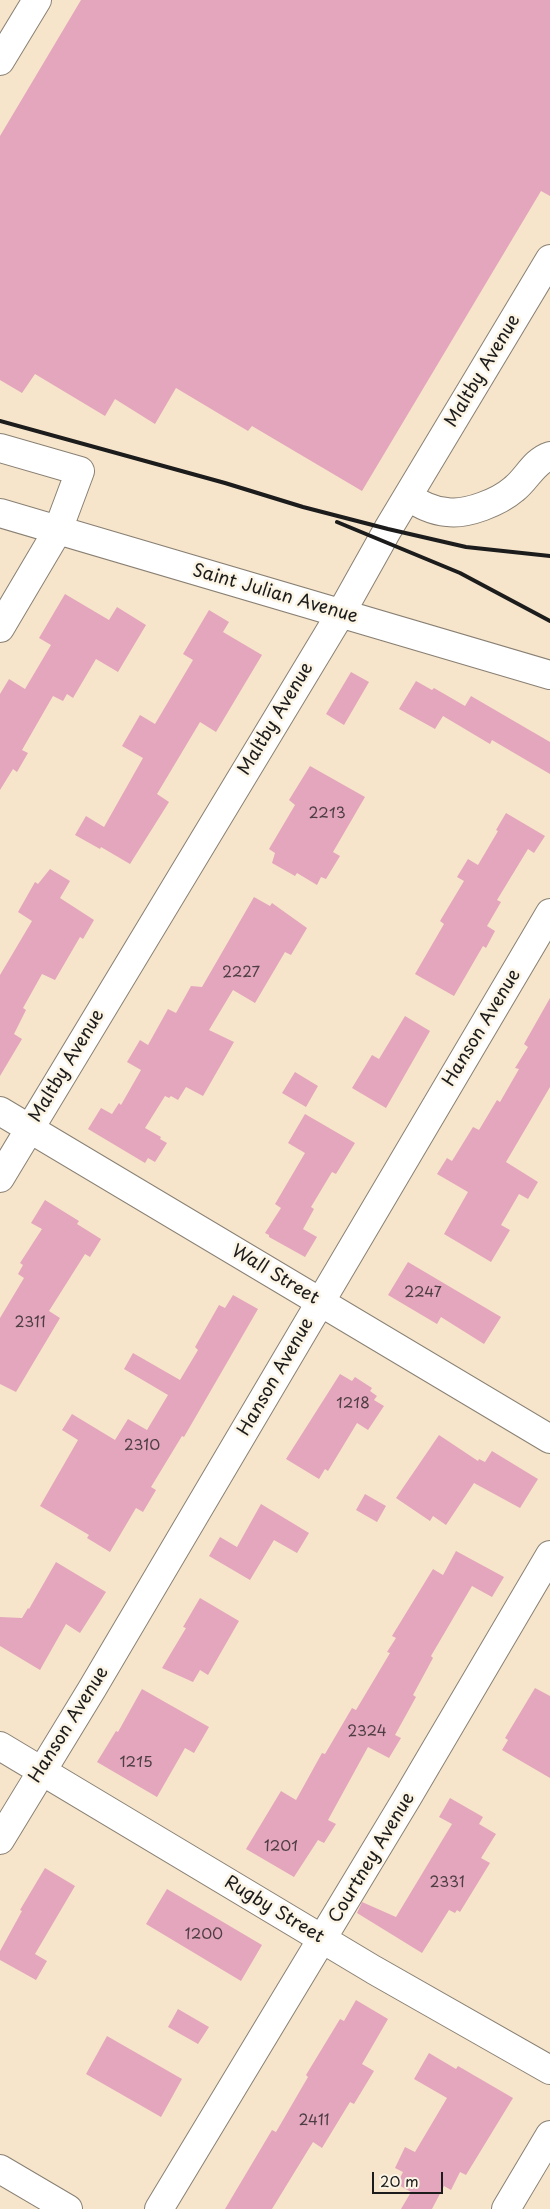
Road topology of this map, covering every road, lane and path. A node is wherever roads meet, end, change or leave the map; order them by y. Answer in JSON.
{"nodes":[{"id":1,"x":37,"y":0,"type":"edge"},
{"id":2,"x":0,"y":61,"type":"edge"},
{"id":3,"x":550,"y":259,"type":"edge"},
{"id":4,"x":0,"y":448,"type":"edge"},
{"id":5,"x":550,"y":456,"type":"edge"},
{"id":6,"x":408,"y":497,"type":"junction"},
{"id":7,"x":0,"y":513,"type":"edge"},
{"id":8,"x":58,"y":530,"type":"junction"},
{"id":9,"x":341,"y":613,"type":"junction"},
{"id":10,"x":0,"y":628,"type":"edge"},
{"id":11,"x":550,"y":675,"type":"edge"},
{"id":12,"x":550,"y":913,"type":"edge"},
{"id":13,"x":0,"y":1111,"type":"edge"},
{"id":14,"x":30,"y":1128,"type":"junction"},
{"id":15,"x":0,"y":1178,"type":"edge"},
{"id":16,"x":320,"y":1302,"type":"junction"},
{"id":17,"x":550,"y":1440,"type":"edge"},
{"id":18,"x":550,"y":1555,"type":"edge"},
{"id":19,"x":0,"y":1746,"type":"edge"},
{"id":20,"x":41,"y":1771,"type":"junction"},
{"id":21,"x":0,"y":1840,"type":"edge"},
{"id":22,"x":323,"y":1939,"type":"junction"},
{"id":23,"x":550,"y":2070,"type":"edge"},
{"id":24,"x":550,"y":2135,"type":"edge"},
{"id":25,"x":0,"y":2169,"type":"edge"},
{"id":26,"x":68,"y":2209,"type":"edge"},
{"id":27,"x":159,"y":2209,"type":"edge"},
{"id":28,"x":506,"y":2209,"type":"edge"}],
"edges":[{"from":1,"to":2,"type":"street"},
{"from":3,"to":6,"type":"street","name":"Maltby Avenue"},
{"from":4,"to":8,"type":"street"},
{"from":5,"to":6,"type":"street"},
{"from":6,"to":9,"type":"street","name":"Maltby Avenue"},
{"from":7,"to":8,"type":"street","name":"Saint Julian Avenue"},
{"from":8,"to":9,"type":"street","name":"Saint Julian Avenue"},
{"from":8,"to":10,"type":"street"},
{"from":9,"to":11,"type":"street","name":"Saint Julian Avenue"},
{"from":9,"to":14,"type":"street","name":"Maltby Avenue"},
{"from":12,"to":16,"type":"street","name":"Hanson Avenue"},
{"from":13,"to":14,"type":"street","name":"Wall Street"},
{"from":14,"to":15,"type":"street","name":"Maltby Avenue"},
{"from":14,"to":16,"type":"street","name":"Wall Street"},
{"from":16,"to":17,"type":"street","name":"Wall Street"},
{"from":16,"to":20,"type":"street","name":"Hanson Avenue"},
{"from":18,"to":22,"type":"street","name":"Courtney Avenue"},
{"from":19,"to":20,"type":"street","name":"Rugby Street"},
{"from":20,"to":21,"type":"street","name":"Hanson Avenue"},
{"from":20,"to":22,"type":"street","name":"Rugby Street"},
{"from":22,"to":23,"type":"street","name":"Rugby Street"},
{"from":22,"to":27,"type":"street","name":"Courtney Avenue"},
{"from":24,"to":28,"type":"street"},
{"from":25,"to":26,"type":"street"}]}
